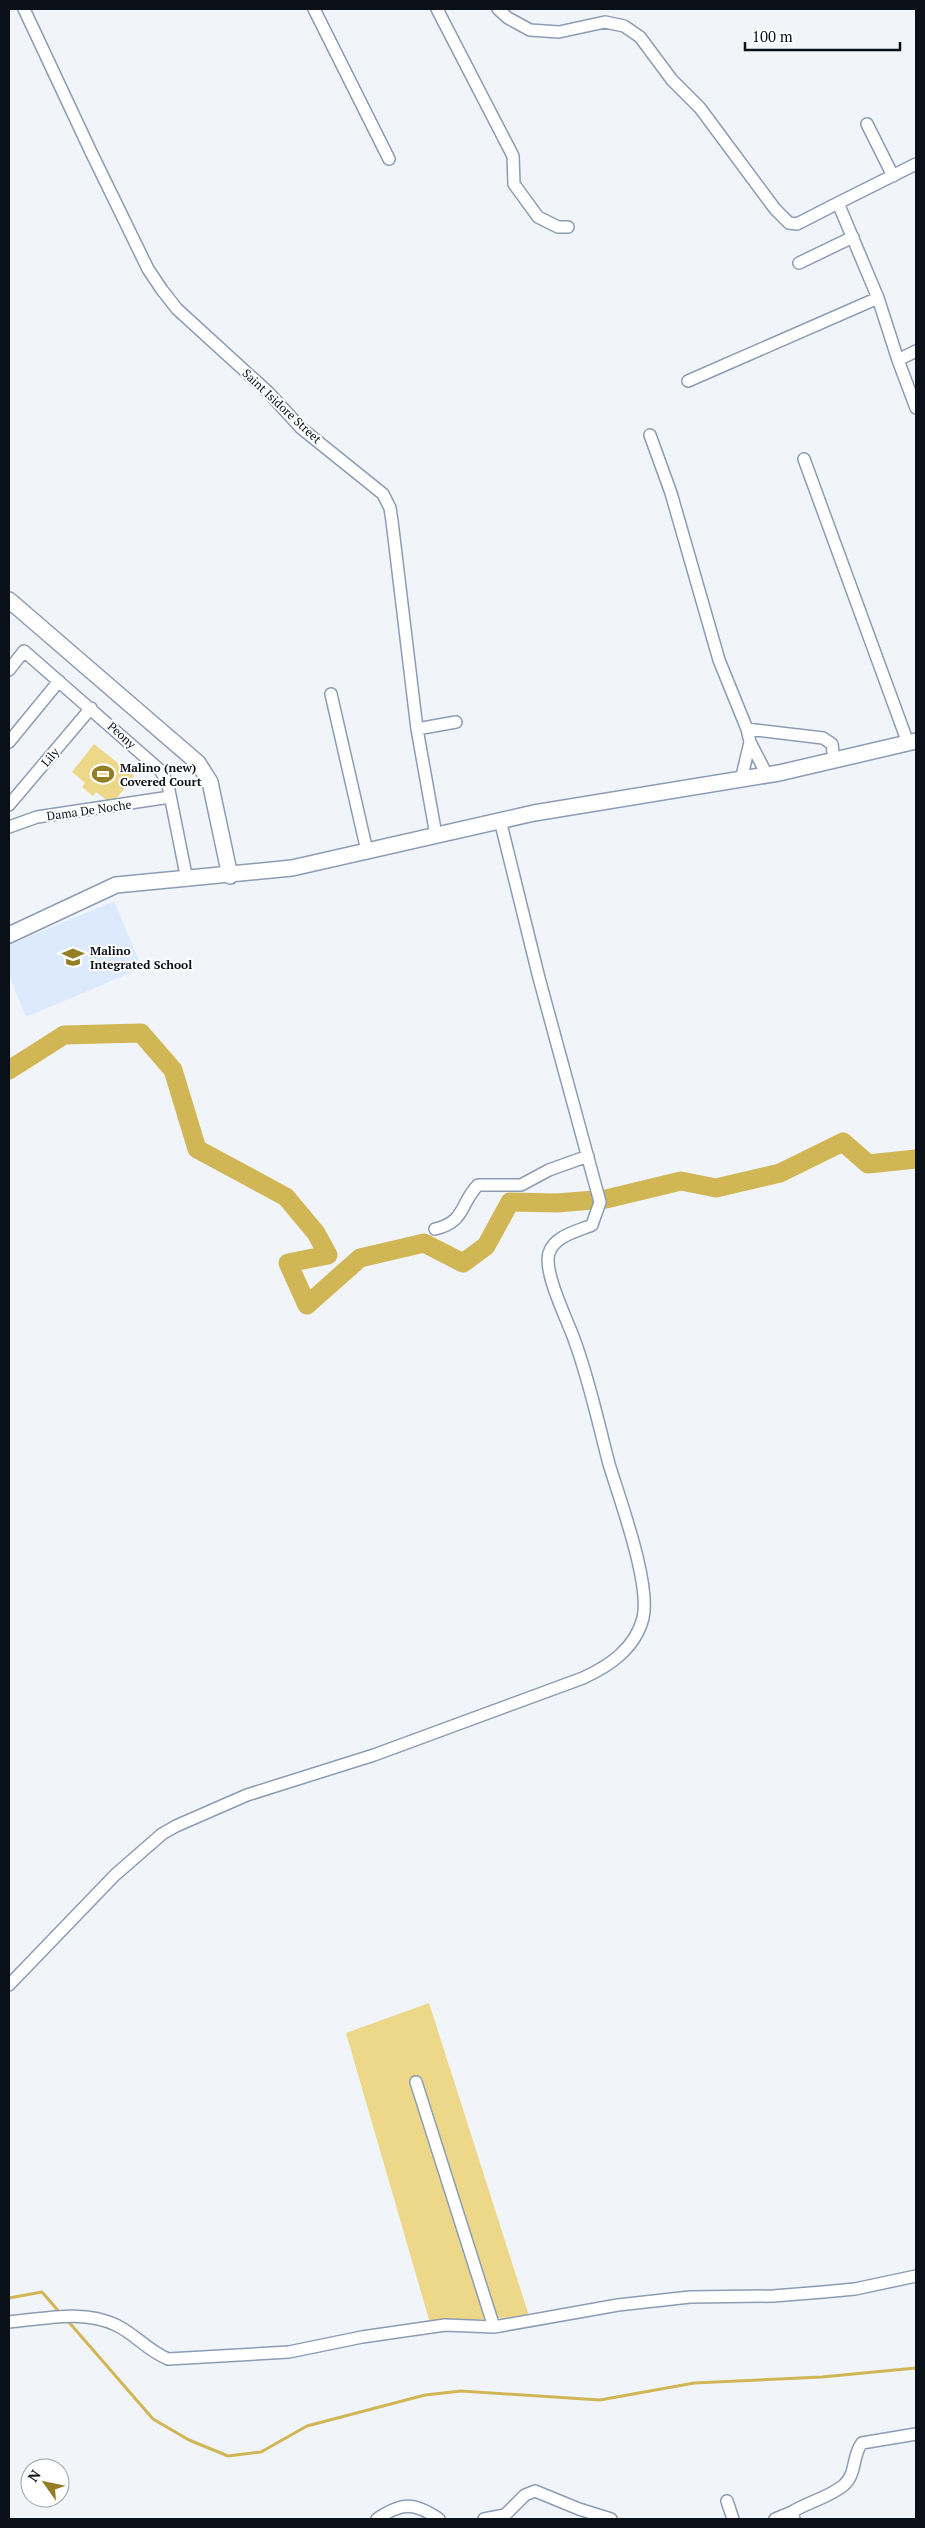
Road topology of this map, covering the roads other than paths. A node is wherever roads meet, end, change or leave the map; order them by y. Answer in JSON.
{"nodes":[{"id":1,"x":24,"y":9,"type":"edge"},
{"id":2,"x":314,"y":9,"type":"edge"},
{"id":3,"x":437,"y":9,"type":"edge"},
{"id":4,"x":498,"y":9,"type":"edge"},
{"id":5,"x":866,"y":124,"type":"dead end"},
{"id":6,"x":389,"y":159,"type":"dead end"},
{"id":7,"x":916,"y":164,"type":"edge"},
{"id":8,"x":893,"y":176,"type":"junction"},
{"id":9,"x":838,"y":203,"type":"junction"},
{"id":10,"x":568,"y":227,"type":"dead end"},
{"id":11,"x":853,"y":237,"type":"junction"},
{"id":12,"x":800,"y":263,"type":"dead end"},
{"id":13,"x":878,"y":298,"type":"junction"},
{"id":14,"x":916,"y":351,"type":"edge"},
{"id":15,"x":898,"y":360,"type":"junction"},
{"id":16,"x":688,"y":381,"type":"dead end"},
{"id":17,"x":916,"y":408,"type":"edge"},
{"id":18,"x":650,"y":435,"type":"dead end"},
{"id":19,"x":804,"y":459,"type":"dead end"},
{"id":20,"x":9,"y":600,"type":"edge"},
{"id":21,"x":9,"y":670,"type":"edge"},
{"id":22,"x":59,"y":681,"type":"junction"},
{"id":23,"x":331,"y":694,"type":"dead end"},
{"id":24,"x":91,"y":708,"type":"junction"},
{"id":25,"x":456,"y":722,"type":"dead end"},
{"id":26,"x":418,"y":729,"type":"junction"},
{"id":27,"x":747,"y":729,"type":"junction"},
{"id":28,"x":9,"y":742,"type":"edge"},
{"id":29,"x":750,"y":742,"type":"junction"},
{"id":30,"x":912,"y":742,"type":"edge"},
{"id":31,"x":834,"y":761,"type":"junction"},
{"id":32,"x":767,"y":775,"type":"junction"},
{"id":33,"x":741,"y":780,"type":"junction"},
{"id":34,"x":170,"y":797,"type":"junction"},
{"id":35,"x":9,"y":805,"type":"edge"},
{"id":36,"x":500,"y":820,"type":"junction"},
{"id":37,"x":9,"y":827,"type":"edge"},
{"id":38,"x":436,"y":835,"type":"junction"},
{"id":39,"x":366,"y":851,"type":"junction"},
{"id":40,"x":230,"y":876,"type":"junction"},
{"id":41,"x":187,"y":880,"type":"junction"},
{"id":42,"x":9,"y":935,"type":"edge"},
{"id":43,"x":588,"y":1156,"type":"junction"},
{"id":44,"x":435,"y":1229,"type":"dead end"},
{"id":45,"x":9,"y":1985,"type":"edge"},
{"id":46,"x":416,"y":2082,"type":"dead end"},
{"id":47,"x":916,"y":2276,"type":"edge"},
{"id":48,"x":9,"y":2322,"type":"edge"},
{"id":49,"x":494,"y":2327,"type":"junction"},
{"id":50,"x":916,"y":2434,"type":"edge"},
{"id":51,"x":727,"y":2501,"type":"dead end"},
{"id":52,"x":793,"y":2516,"type":"edge"},
{"id":53,"x":377,"y":2519,"type":"edge"},
{"id":54,"x":439,"y":2519,"type":"edge"},
{"id":55,"x":484,"y":2519,"type":"edge"},
{"id":56,"x":611,"y":2519,"type":"edge"},
{"id":57,"x":733,"y":2519,"type":"edge"},
{"id":58,"x":775,"y":2519,"type":"edge"}],
"edges":[{"from":1,"to":26,"type":"street","name":"Saint Isidore Street"},
{"from":2,"to":6,"type":"street"},
{"from":3,"to":10,"type":"street"},
{"from":4,"to":9,"type":"street"},
{"from":5,"to":8,"type":"street"},
{"from":7,"to":8,"type":"street"},
{"from":8,"to":9,"type":"street"},
{"from":9,"to":11,"type":"street"},
{"from":11,"to":12,"type":"street"},
{"from":11,"to":13,"type":"street"},
{"from":13,"to":15,"type":"street"},
{"from":13,"to":16,"type":"street"},
{"from":14,"to":15,"type":"street"},
{"from":15,"to":17,"type":"street"},
{"from":18,"to":27,"type":"street"},
{"from":19,"to":30,"type":"street"},
{"from":20,"to":40,"type":"street"},
{"from":21,"to":22,"type":"street","name":"Peony"},
{"from":22,"to":24,"type":"street","name":"Peony"},
{"from":22,"to":28,"type":"street"},
{"from":23,"to":39,"type":"street"},
{"from":24,"to":34,"type":"street","name":"Peony"},
{"from":24,"to":35,"type":"street","name":"Lily"},
{"from":25,"to":26,"type":"street"},
{"from":26,"to":38,"type":"street","name":"Saint Isidore Street"},
{"from":27,"to":29,"type":"street"},
{"from":27,"to":31,"type":"street"},
{"from":29,"to":32,"type":"street"},
{"from":29,"to":33,"type":"street"},
{"from":30,"to":31,"type":"street"},
{"from":31,"to":32,"type":"street"},
{"from":32,"to":33,"type":"street"},
{"from":33,"to":36,"type":"street"},
{"from":34,"to":37,"type":"street","name":"Dama De Noche"},
{"from":34,"to":41,"type":"street","name":"Peony"},
{"from":36,"to":38,"type":"street"},
{"from":36,"to":43,"type":"street"},
{"from":38,"to":39,"type":"street"},
{"from":39,"to":40,"type":"street"},
{"from":40,"to":41,"type":"street"},
{"from":41,"to":42,"type":"street"},
{"from":43,"to":44,"type":"street"},
{"from":43,"to":45,"type":"street"},
{"from":46,"to":49,"type":"street"},
{"from":47,"to":49,"type":"street"},
{"from":48,"to":49,"type":"street"},
{"from":50,"to":52,"type":"street"},
{"from":51,"to":57,"type":"street"},
{"from":52,"to":58,"type":"street"},
{"from":53,"to":54,"type":"street"},
{"from":55,"to":56,"type":"street"}]}
